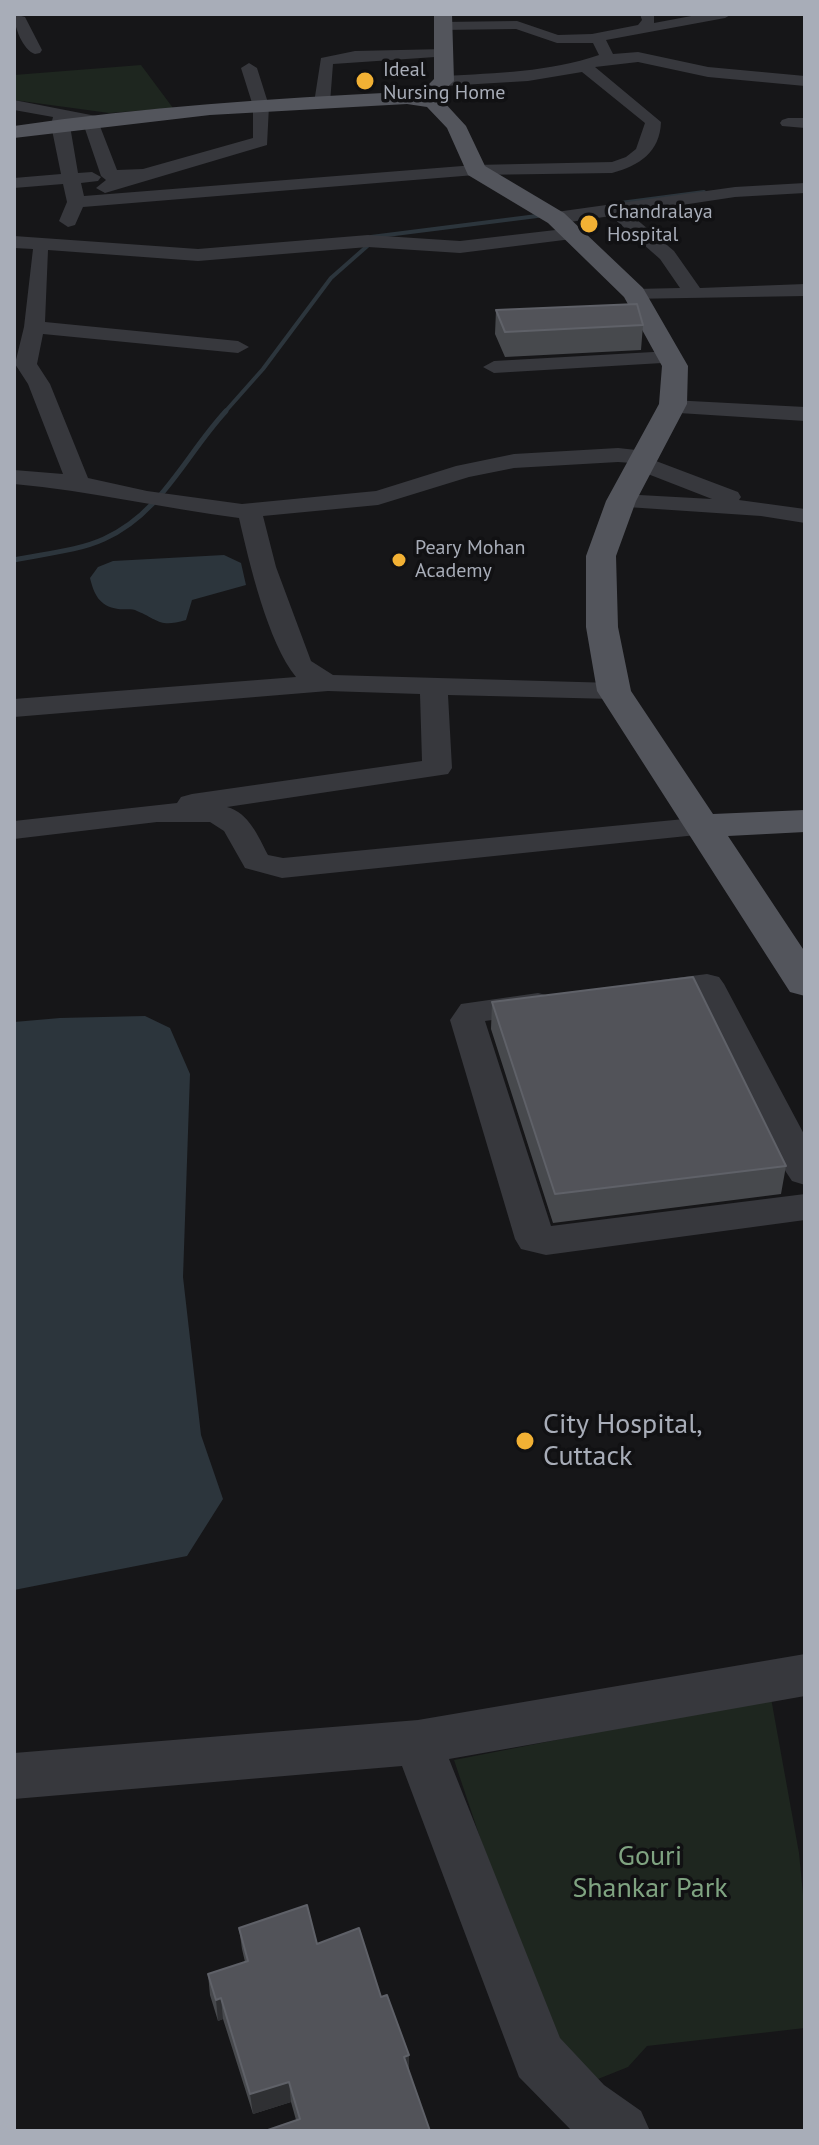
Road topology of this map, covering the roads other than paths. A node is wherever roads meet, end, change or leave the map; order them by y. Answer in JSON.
{"nodes":[{"id":1,"x":486,"y":14,"type":"edge"},
{"id":2,"x":725,"y":14,"type":"edge"},
{"id":3,"x":36,"y":15,"type":"edge"},
{"id":4,"x":14,"y":17,"type":"edge"},
{"id":5,"x":443,"y":20,"type":"edge"},
{"id":6,"x":645,"y":21,"type":"edge"},
{"id":7,"x":517,"y":25,"type":"junction"},
{"id":8,"x":598,"y":38,"type":"junction"},
{"id":9,"x":35,"y":50,"type":"dead end"},
{"id":10,"x":445,"y":53,"type":"junction"},
{"id":11,"x":608,"y":58,"type":"junction"},
{"id":12,"x":583,"y":66,"type":"junction"},
{"id":13,"x":249,"y":68,"type":"dead end"},
{"id":14,"x":805,"y":81,"type":"edge"},
{"id":15,"x":435,"y":92,"type":"junction"},
{"id":16,"x":322,"y":103,"type":"junction"},
{"id":17,"x":14,"y":105,"type":"edge"},
{"id":18,"x":261,"y":106,"type":"junction"},
{"id":19,"x":61,"y":119,"type":"junction"},
{"id":20,"x":90,"y":119,"type":"junction"},
{"id":21,"x":14,"y":132,"type":"edge"},
{"id":22,"x":476,"y":170,"type":"junction"},
{"id":23,"x":146,"y":174,"type":"junction"},
{"id":24,"x":110,"y":176,"type":"junction"},
{"id":25,"x":71,"y":179,"type":"junction"},
{"id":26,"x":14,"y":183,"type":"edge"},
{"id":27,"x":805,"y":188,"type":"edge"},
{"id":28,"x":100,"y":200,"type":"junction"},
{"id":29,"x":76,"y":202,"type":"junction"},
{"id":30,"x":614,"y":209,"type":"junction"},
{"id":31,"x":552,"y":217,"type":"junction"},
{"id":32,"x":14,"y":240,"type":"edge"},
{"id":33,"x":49,"y":246,"type":"junction"},
{"id":34,"x":14,"y":257,"type":"edge"},
{"id":35,"x":805,"y":290,"type":"edge"},
{"id":36,"x":694,"y":294,"type":"junction"},
{"id":37,"x":636,"y":312,"type":"junction"},
{"id":38,"x":34,"y":327,"type":"junction"},
{"id":39,"x":238,"y":347,"type":"dead end"},
{"id":40,"x":671,"y":357,"type":"junction"},
{"id":41,"x":494,"y":367,"type":"dead end"},
{"id":42,"x":668,"y":413,"type":"junction"},
{"id":43,"x":805,"y":414,"type":"edge"},
{"id":44,"x":760,"y":431,"type":"dead end"},
{"id":45,"x":645,"y":460,"type":"junction"},
{"id":46,"x":14,"y":477,"type":"edge"},
{"id":47,"x":78,"y":483,"type":"junction"},
{"id":48,"x":621,"y":501,"type":"junction"},
{"id":49,"x":761,"y":509,"type":"junction"},
{"id":50,"x":249,"y":510,"type":"junction"},
{"id":51,"x":805,"y":516,"type":"edge"},
{"id":52,"x":328,"y":683,"type":"junction"},
{"id":53,"x":434,"y":685,"type":"junction"},
{"id":54,"x":614,"y":691,"type":"junction"},
{"id":55,"x":14,"y":708,"type":"edge"},
{"id":56,"x":699,"y":818,"type":"junction"},
{"id":57,"x":805,"y":821,"type":"edge"},
{"id":58,"x":14,"y":822,"type":"edge"},
{"id":59,"x":14,"y":830,"type":"edge"},
{"id":60,"x":805,"y":983,"type":"edge"},
{"id":61,"x":622,"y":994,"type":"edge"},
{"id":62,"x":577,"y":999,"type":"edge"},
{"id":63,"x":805,"y":1172,"type":"edge"},
{"id":64,"x":805,"y":1207,"type":"edge"},
{"id":65,"x":805,"y":1675,"type":"edge"},
{"id":66,"x":418,"y":1742,"type":"junction"},
{"id":67,"x":14,"y":1776,"type":"edge"},
{"id":68,"x":621,"y":2131,"type":"edge"}],
"edges":[{"from":1,"to":7,"type":"street"},
{"from":2,"to":6,"type":"street"},
{"from":3,"to":4,"type":"street"},
{"from":4,"to":9,"type":"street"},
{"from":5,"to":7,"type":"street"},
{"from":5,"to":10,"type":"main road"},
{"from":6,"to":8,"type":"street"},
{"from":7,"to":8,"type":"street"},
{"from":8,"to":11,"type":"street"},
{"from":10,"to":15,"type":"main road"},
{"from":10,"to":16,"type":"street"},
{"from":11,"to":12,"type":"street"},
{"from":11,"to":14,"type":"street"},
{"from":12,"to":15,"type":"street"},
{"from":12,"to":22,"type":"street"},
{"from":13,"to":18,"type":"street"},
{"from":15,"to":16,"type":"main road"},
{"from":15,"to":22,"type":"main road"},
{"from":16,"to":18,"type":"main road"},
{"from":17,"to":19,"type":"street"},
{"from":18,"to":20,"type":"main road"},
{"from":18,"to":23,"type":"street"},
{"from":19,"to":20,"type":"main road"},
{"from":19,"to":21,"type":"main road"},
{"from":19,"to":25,"type":"street"},
{"from":20,"to":24,"type":"street"},
{"from":22,"to":28,"type":"street"},
{"from":22,"to":31,"type":"main road"},
{"from":23,"to":24,"type":"street"},
{"from":23,"to":28,"type":"street"},
{"from":24,"to":25,"type":"street"},
{"from":25,"to":26,"type":"street"},
{"from":25,"to":29,"type":"street"},
{"from":27,"to":30,"type":"street"},
{"from":28,"to":29,"type":"street"},
{"from":29,"to":33,"type":"street"},
{"from":30,"to":31,"type":"street"},
{"from":30,"to":36,"type":"street"},
{"from":31,"to":33,"type":"street"},
{"from":31,"to":37,"type":"main road"},
{"from":32,"to":33,"type":"street"},
{"from":33,"to":34,"type":"street"},
{"from":33,"to":38,"type":"street"},
{"from":35,"to":36,"type":"street"},
{"from":36,"to":37,"type":"street"},
{"from":37,"to":40,"type":"main road"},
{"from":38,"to":39,"type":"street"},
{"from":38,"to":47,"type":"street"},
{"from":40,"to":41,"type":"street"},
{"from":40,"to":42,"type":"main road"},
{"from":42,"to":43,"type":"street"},
{"from":42,"to":44,"type":"street"},
{"from":42,"to":45,"type":"main road"},
{"from":45,"to":48,"type":"main road"},
{"from":45,"to":49,"type":"street"},
{"from":45,"to":50,"type":"street"},
{"from":46,"to":47,"type":"street"},
{"from":47,"to":50,"type":"street"},
{"from":48,"to":49,"type":"street"},
{"from":48,"to":54,"type":"main road"},
{"from":49,"to":51,"type":"street"},
{"from":50,"to":52,"type":"street"},
{"from":52,"to":53,"type":"street"},
{"from":52,"to":55,"type":"street"},
{"from":53,"to":54,"type":"street"},
{"from":53,"to":58,"type":"street"},
{"from":54,"to":56,"type":"main road"},
{"from":56,"to":57,"type":"main road"},
{"from":56,"to":59,"type":"street"},
{"from":56,"to":60,"type":"main road"},
{"from":61,"to":63,"type":"street"},
{"from":62,"to":64,"type":"street"},
{"from":65,"to":66,"type":"street"},
{"from":66,"to":67,"type":"street"},
{"from":66,"to":68,"type":"street"}]}
